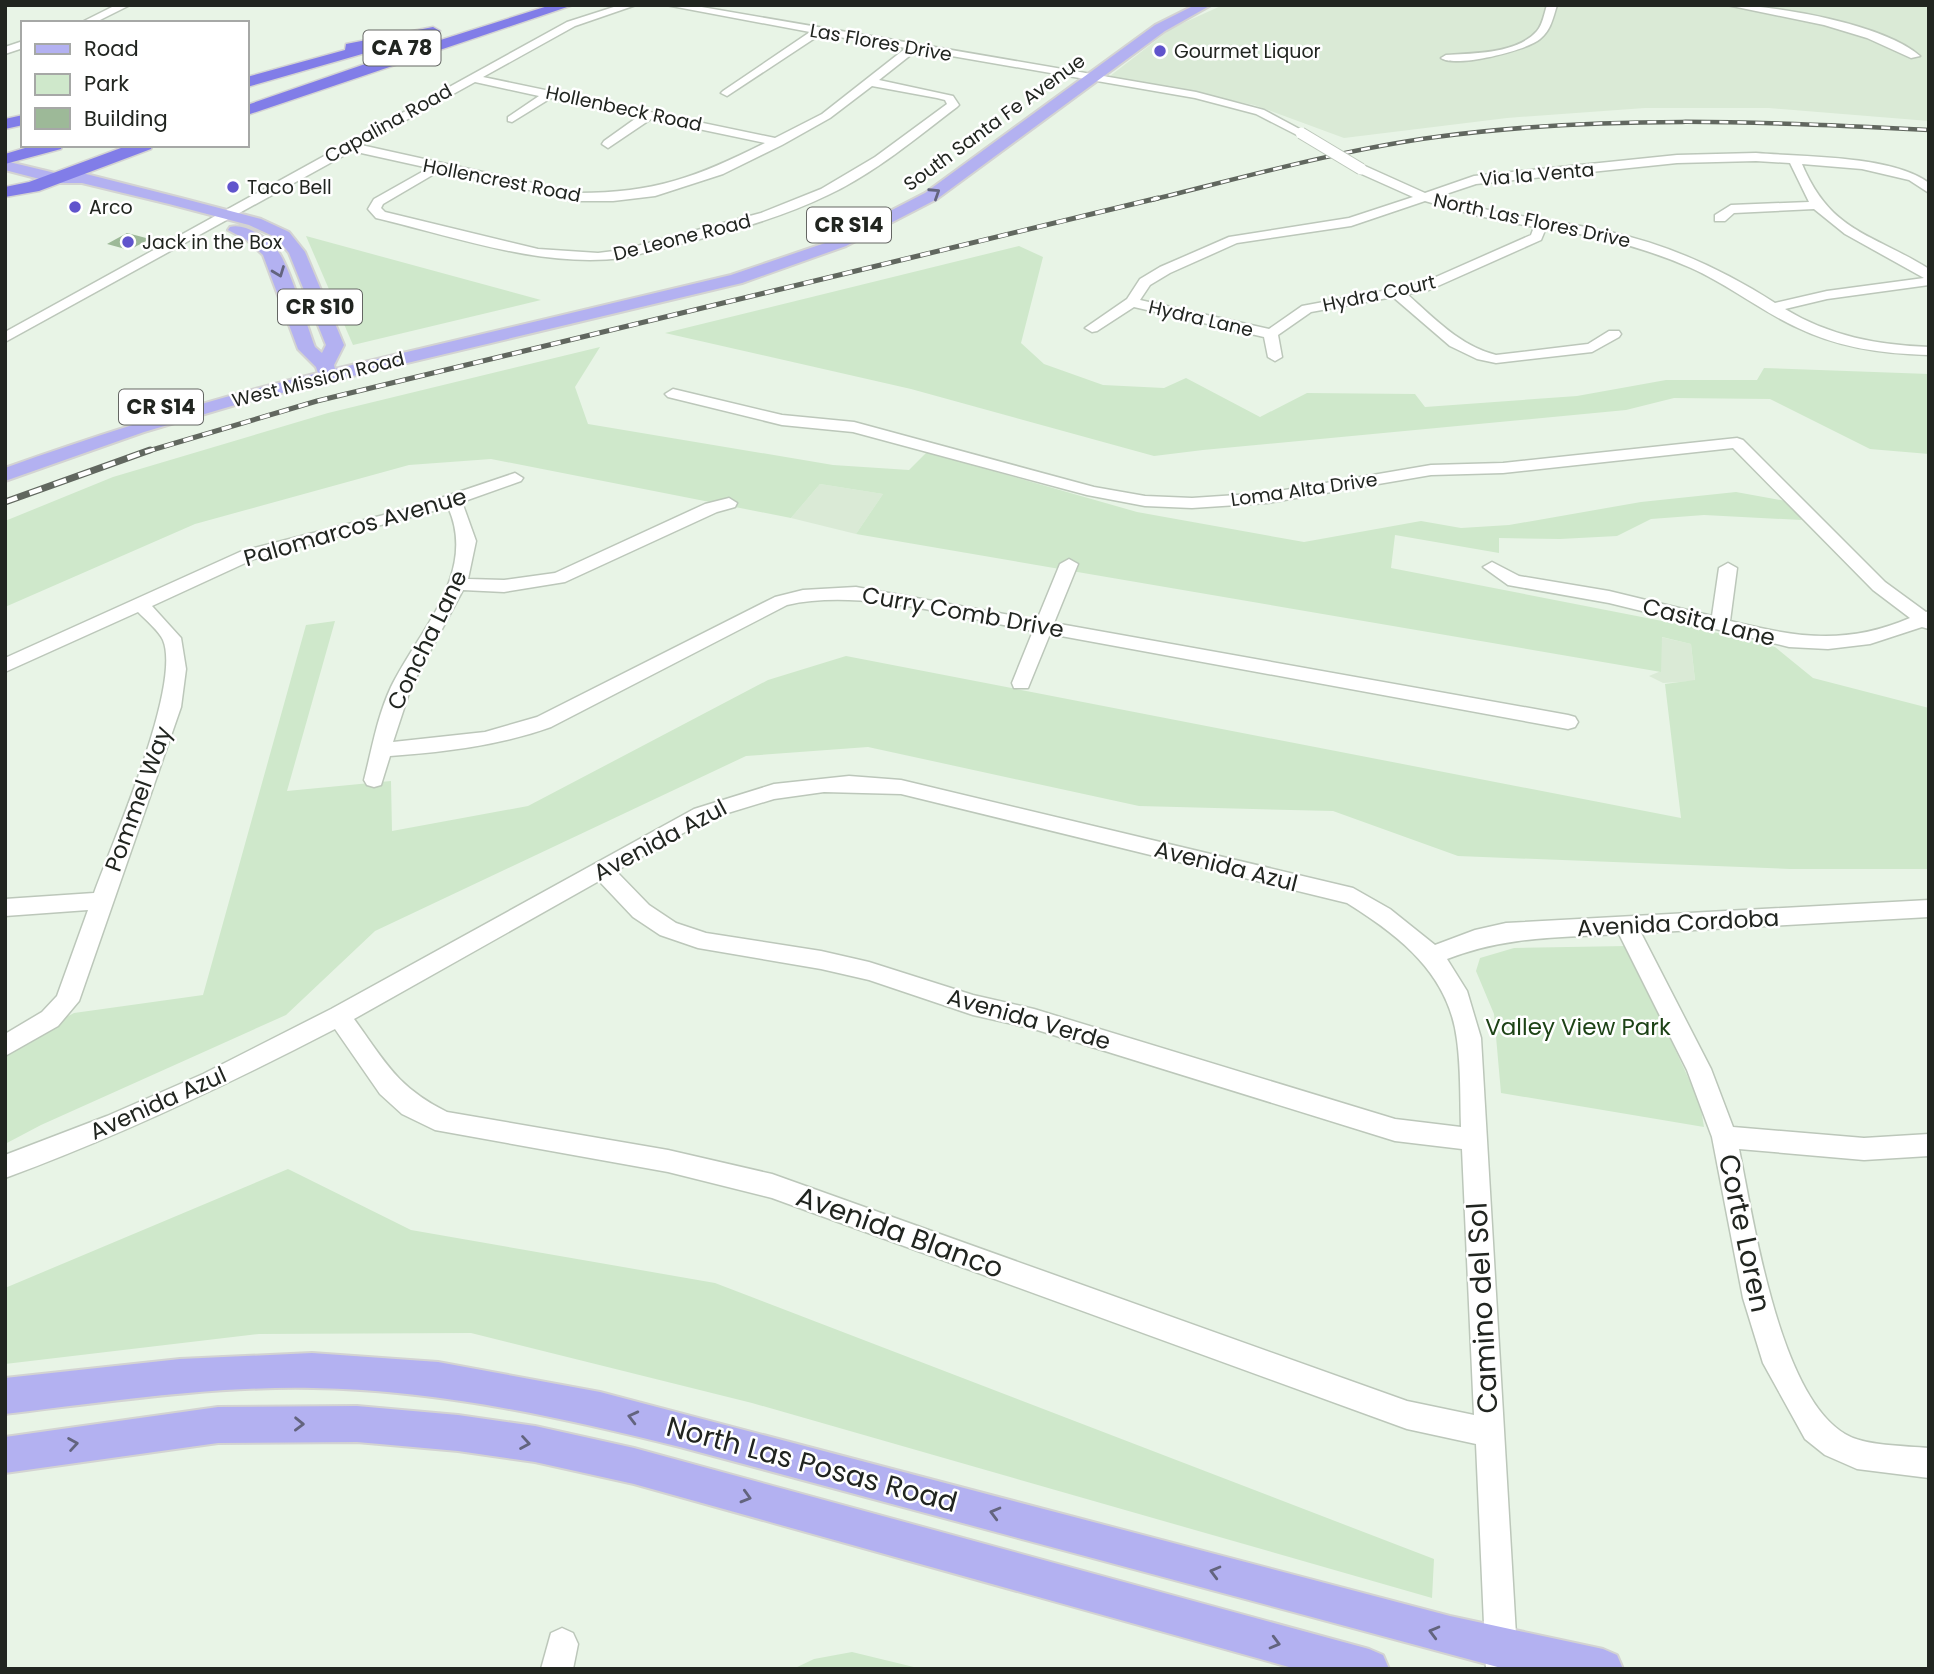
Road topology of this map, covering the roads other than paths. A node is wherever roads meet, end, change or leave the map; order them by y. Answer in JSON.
{"nodes":[{"id":1,"x":125,"y":5,"type":"edge"},
{"id":2,"x":526,"y":5,"type":"edge"},
{"id":3,"x":558,"y":5,"type":"edge"},
{"id":4,"x":566,"y":5,"type":"edge"},
{"id":5,"x":631,"y":5,"type":"edge"},
{"id":6,"x":671,"y":5,"type":"edge"},
{"id":7,"x":1182,"y":5,"type":"edge"},
{"id":8,"x":1205,"y":5,"type":"edge"},
{"id":9,"x":1552,"y":5,"type":"edge"},
{"id":10,"x":1732,"y":5,"type":"edge"},
{"id":11,"x":87,"y":21,"type":"edge"},
{"id":12,"x":433,"y":31,"type":"junction"},
{"id":13,"x":818,"y":31,"type":"junction"},
{"id":14,"x":913,"y":48,"type":"junction"},
{"id":15,"x":21,"y":52,"type":"edge"},
{"id":16,"x":1915,"y":56,"type":"dead end"},
{"id":17,"x":1446,"y":58,"type":"dead end"},
{"id":18,"x":5,"y":59,"type":"edge"},
{"id":19,"x":248,"y":71,"type":"edge"},
{"id":20,"x":1073,"y":76,"type":"junction"},
{"id":21,"x":471,"y":78,"type":"junction"},
{"id":22,"x":1090,"y":79,"type":"junction"},
{"id":23,"x":248,"y":82,"type":"edge"},
{"id":24,"x":870,"y":82,"type":"junction"},
{"id":25,"x":248,"y":92,"type":"edge"},
{"id":26,"x":551,"y":93,"type":"junction"},
{"id":27,"x":727,"y":93,"type":"dead end"},
{"id":28,"x":248,"y":110,"type":"edge"},
{"id":29,"x":650,"y":114,"type":"junction"},
{"id":30,"x":512,"y":119,"type":"dead end"},
{"id":31,"x":778,"y":142,"type":"junction"},
{"id":32,"x":608,"y":144,"type":"dead end"},
{"id":33,"x":347,"y":146,"type":"junction"},
{"id":34,"x":48,"y":147,"type":"edge"},
{"id":35,"x":140,"y":147,"type":"edge"},
{"id":36,"x":5,"y":159,"type":"edge"},
{"id":37,"x":1794,"y":159,"type":"junction"},
{"id":38,"x":5,"y":165,"type":"edge"},
{"id":39,"x":437,"y":168,"type":"junction"},
{"id":40,"x":55,"y":178,"type":"junction"},
{"id":41,"x":1929,"y":189,"type":"edge"},
{"id":42,"x":5,"y":192,"type":"edge"},
{"id":43,"x":1425,"y":197,"type":"junction"},
{"id":44,"x":1817,"y":205,"type":"junction"},
{"id":45,"x":1720,"y":218,"type":"dead end"},
{"id":46,"x":218,"y":219,"type":"junction"},
{"id":47,"x":1542,"y":224,"type":"junction"},
{"id":48,"x":1929,"y":275,"type":"edge"},
{"id":49,"x":1929,"y":281,"type":"edge"},
{"id":50,"x":1397,"y":293,"type":"junction"},
{"id":51,"x":1132,"y":302,"type":"junction"},
{"id":52,"x":1773,"y":307,"type":"junction"},
{"id":53,"x":594,"y":308,"type":"junction"},
{"id":54,"x":1092,"y":328,"type":"dead end"},
{"id":55,"x":1270,"y":334,"type":"junction"},
{"id":56,"x":1614,"y":334,"type":"dead end"},
{"id":57,"x":5,"y":338,"type":"edge"},
{"id":58,"x":1929,"y":351,"type":"edge"},
{"id":59,"x":1275,"y":357,"type":"dead end"},
{"id":60,"x":326,"y":371,"type":"junction"},
{"id":61,"x":673,"y":394,"type":"dead end"},
{"id":62,"x":5,"y":473,"type":"edge"},
{"id":63,"x":515,"y":478,"type":"dead end"},
{"id":64,"x":453,"y":500,"type":"junction"},
{"id":65,"x":729,"y":503,"type":"dead end"},
{"id":66,"x":1069,"y":564,"type":"dead end"},
{"id":67,"x":1492,"y":567,"type":"dead end"},
{"id":68,"x":1728,"y":568,"type":"dead end"},
{"id":69,"x":457,"y":584,"type":"junction"},
{"id":70,"x":140,"y":603,"type":"junction"},
{"id":71,"x":1927,"y":620,"type":"edge"},
{"id":72,"x":1720,"y":624,"type":"junction"},
{"id":73,"x":1044,"y":625,"type":"junction"},
{"id":74,"x":5,"y":666,"type":"edge"},
{"id":75,"x":1021,"y":683,"type":"dead end"},
{"id":76,"x":1568,"y":722,"type":"dead end"},
{"id":77,"x":383,"y":750,"type":"junction"},
{"id":78,"x":374,"y":780,"type":"dead end"},
{"id":79,"x":602,"y":870,"type":"junction"},
{"id":80,"x":101,"y":901,"type":"junction"},
{"id":81,"x":5,"y":908,"type":"edge"},
{"id":82,"x":1929,"y":908,"type":"edge"},
{"id":83,"x":1626,"y":926,"type":"junction"},
{"id":84,"x":1431,"y":956,"type":"junction"},
{"id":85,"x":340,"y":1016,"type":"junction"},
{"id":86,"x":5,"y":1046,"type":"edge"},
{"id":87,"x":1724,"y":1137,"type":"junction"},
{"id":88,"x":1473,"y":1139,"type":"junction"},
{"id":89,"x":1929,"y":1145,"type":"edge"},
{"id":90,"x":5,"y":1167,"type":"edge"},
{"id":91,"x":5,"y":1396,"type":"edge"},
{"id":92,"x":1489,"y":1433,"type":"junction"},
{"id":93,"x":5,"y":1455,"type":"edge"},
{"id":94,"x":1929,"y":1463,"type":"edge"},
{"id":95,"x":1501,"y":1658,"type":"edge"},
{"id":96,"x":1369,"y":1669,"type":"edge"},
{"id":97,"x":1603,"y":1669,"type":"edge"}],
"edges":[{"from":1,"to":11,"type":"street"},
{"from":2,"to":12,"type":"highway","number":"CA 78"},
{"from":3,"to":25,"type":"highway","number":"CA 78"},
{"from":4,"to":28,"type":"highway"},
{"from":5,"to":21,"type":"street","name":"Capalina Road"},
{"from":6,"to":13,"type":"street","name":"Las Flores Drive"},
{"from":7,"to":20,"type":"main road","name":"South Santa Fe Avenue","number":"CR S14"},
{"from":8,"to":22,"type":"main road","name":"South Santa Fe Avenue","number":"CR S14"},
{"from":9,"to":17,"type":"street"},
{"from":10,"to":16,"type":"street"},
{"from":12,"to":19,"type":"highway"},
{"from":12,"to":23,"type":"highway","number":"CA 78"},
{"from":13,"to":14,"type":"street","name":"Las Flores Drive"},
{"from":13,"to":27,"type":"street"},
{"from":14,"to":20,"type":"street","name":"Las Flores Drive"},
{"from":14,"to":24,"type":"street","name":"Hollencrest Road"},
{"from":15,"to":18,"type":"street"},
{"from":20,"to":22,"type":"street","name":"Las Flores Drive"},
{"from":20,"to":53,"type":"main road","name":"South Santa Fe Avenue","number":"CR S14"},
{"from":21,"to":26,"type":"street","name":"Hollenbeck Road"},
{"from":21,"to":33,"type":"street","name":"Capalina Road"},
{"from":22,"to":43,"type":"street","name":"North Las Flores Drive","bridge":true},
{"from":53,"to":22,"type":"main road","name":"South Santa Fe Avenue","number":"CR S14","one_way":true},
{"from":24,"to":31,"type":"street","name":"Hollencrest Road"},
{"from":24,"to":39,"type":"street","name":"De Leone Road"},
{"from":26,"to":29,"type":"street","name":"Hollenbeck Road"},
{"from":26,"to":30,"type":"street"},
{"from":29,"to":31,"type":"street","name":"Hollenbeck Road"},
{"from":29,"to":32,"type":"street"},
{"from":31,"to":39,"type":"street","name":"Hollencrest Road"},
{"from":33,"to":39,"type":"street","name":"Hollencrest Road"},
{"from":33,"to":46,"type":"street","name":"Capalina Road"},
{"from":34,"to":36,"type":"highway"},
{"from":35,"to":40,"type":"highway"},
{"from":37,"to":41,"type":"street","name":"Via la Venta"},
{"from":37,"to":43,"type":"street","name":"Via la Venta"},
{"from":37,"to":44,"type":"street"},
{"from":38,"to":40,"type":"main road","number":"CR S10"},
{"from":40,"to":42,"type":"highway"},
{"from":40,"to":46,"type":"main road","number":"CR S10"},
{"from":43,"to":47,"type":"street","name":"North Las Flores Drive"},
{"from":43,"to":51,"type":"street","name":"Via la Venta"},
{"from":44,"to":45,"type":"street"},
{"from":44,"to":48,"type":"street"},
{"from":46,"to":57,"type":"street","name":"Capalina Road"},
{"from":46,"to":60,"type":"main road","number":"CR S10","one_way":true},
{"from":46,"to":60,"type":"main road","number":"CR S10"},
{"from":47,"to":50,"type":"street","name":"Hydra Court"},
{"from":47,"to":52,"type":"street","name":"North Las Flores Drive"},
{"from":49,"to":52,"type":"street"},
{"from":50,"to":55,"type":"street","name":"Hydra Court"},
{"from":50,"to":56,"type":"street"},
{"from":51,"to":54,"type":"street","name":"Via la Venta"},
{"from":51,"to":55,"type":"street","name":"Hydra Lane"},
{"from":52,"to":58,"type":"street","name":"North Las Flores Drive"},
{"from":53,"to":60,"type":"main road","name":"West Mission Road","number":"CR S14"},
{"from":55,"to":59,"type":"street"},
{"from":60,"to":62,"type":"main road","name":"West Mission Road","number":"CR S14"},
{"from":61,"to":71,"type":"street","name":"Loma Alta Drive"},
{"from":63,"to":64,"type":"street","name":"Palomarcos Avenue"},
{"from":64,"to":69,"type":"street","name":"Concha Lane"},
{"from":64,"to":70,"type":"street","name":"Palomarcos Avenue"},
{"from":65,"to":69,"type":"street"},
{"from":66,"to":73,"type":"street"},
{"from":67,"to":72,"type":"street","name":"Casita Lane"},
{"from":68,"to":72,"type":"street"},
{"from":69,"to":77,"type":"street","name":"Concha Lane"},
{"from":70,"to":74,"type":"street","name":"Palomarcos Avenue"},
{"from":70,"to":80,"type":"street","name":"Pommel Way"},
{"from":71,"to":72,"type":"street","name":"Casita Lane"},
{"from":73,"to":75,"type":"street"},
{"from":73,"to":76,"type":"street","name":"Curry Comb Drive"},
{"from":73,"to":77,"type":"street","name":"Curry Comb Drive"},
{"from":77,"to":78,"type":"street","name":"Concha Lane"},
{"from":79,"to":84,"type":"street","name":"Avenida Azul"},
{"from":79,"to":85,"type":"street","name":"Avenida Azul"},
{"from":79,"to":88,"type":"street","name":"Avenida Verde"},
{"from":80,"to":81,"type":"street"},
{"from":80,"to":86,"type":"street","name":"Pommel Way"},
{"from":82,"to":83,"type":"street","name":"Avenida Cordoba"},
{"from":83,"to":84,"type":"street","name":"Avenida Cordoba"},
{"from":83,"to":87,"type":"street","name":"Corte Loren"},
{"from":84,"to":88,"type":"street","name":"Camino del Sol"},
{"from":85,"to":90,"type":"street","name":"Avenida Azul"},
{"from":85,"to":92,"type":"street","name":"Avenida Blanco"},
{"from":87,"to":89,"type":"street"},
{"from":87,"to":94,"type":"street","name":"Corte Loren"},
{"from":88,"to":92,"type":"street","name":"Camino del Sol"},
{"from":95,"to":91,"type":"main road","name":"North Las Posas Road","one_way":true},
{"from":92,"to":95,"type":"street","name":"Camino del Sol"},
{"from":93,"to":96,"type":"main road","name":"North Las Posas Road","one_way":true},
{"from":95,"to":97,"type":"main road","name":"North Las Posas Road"}]}
